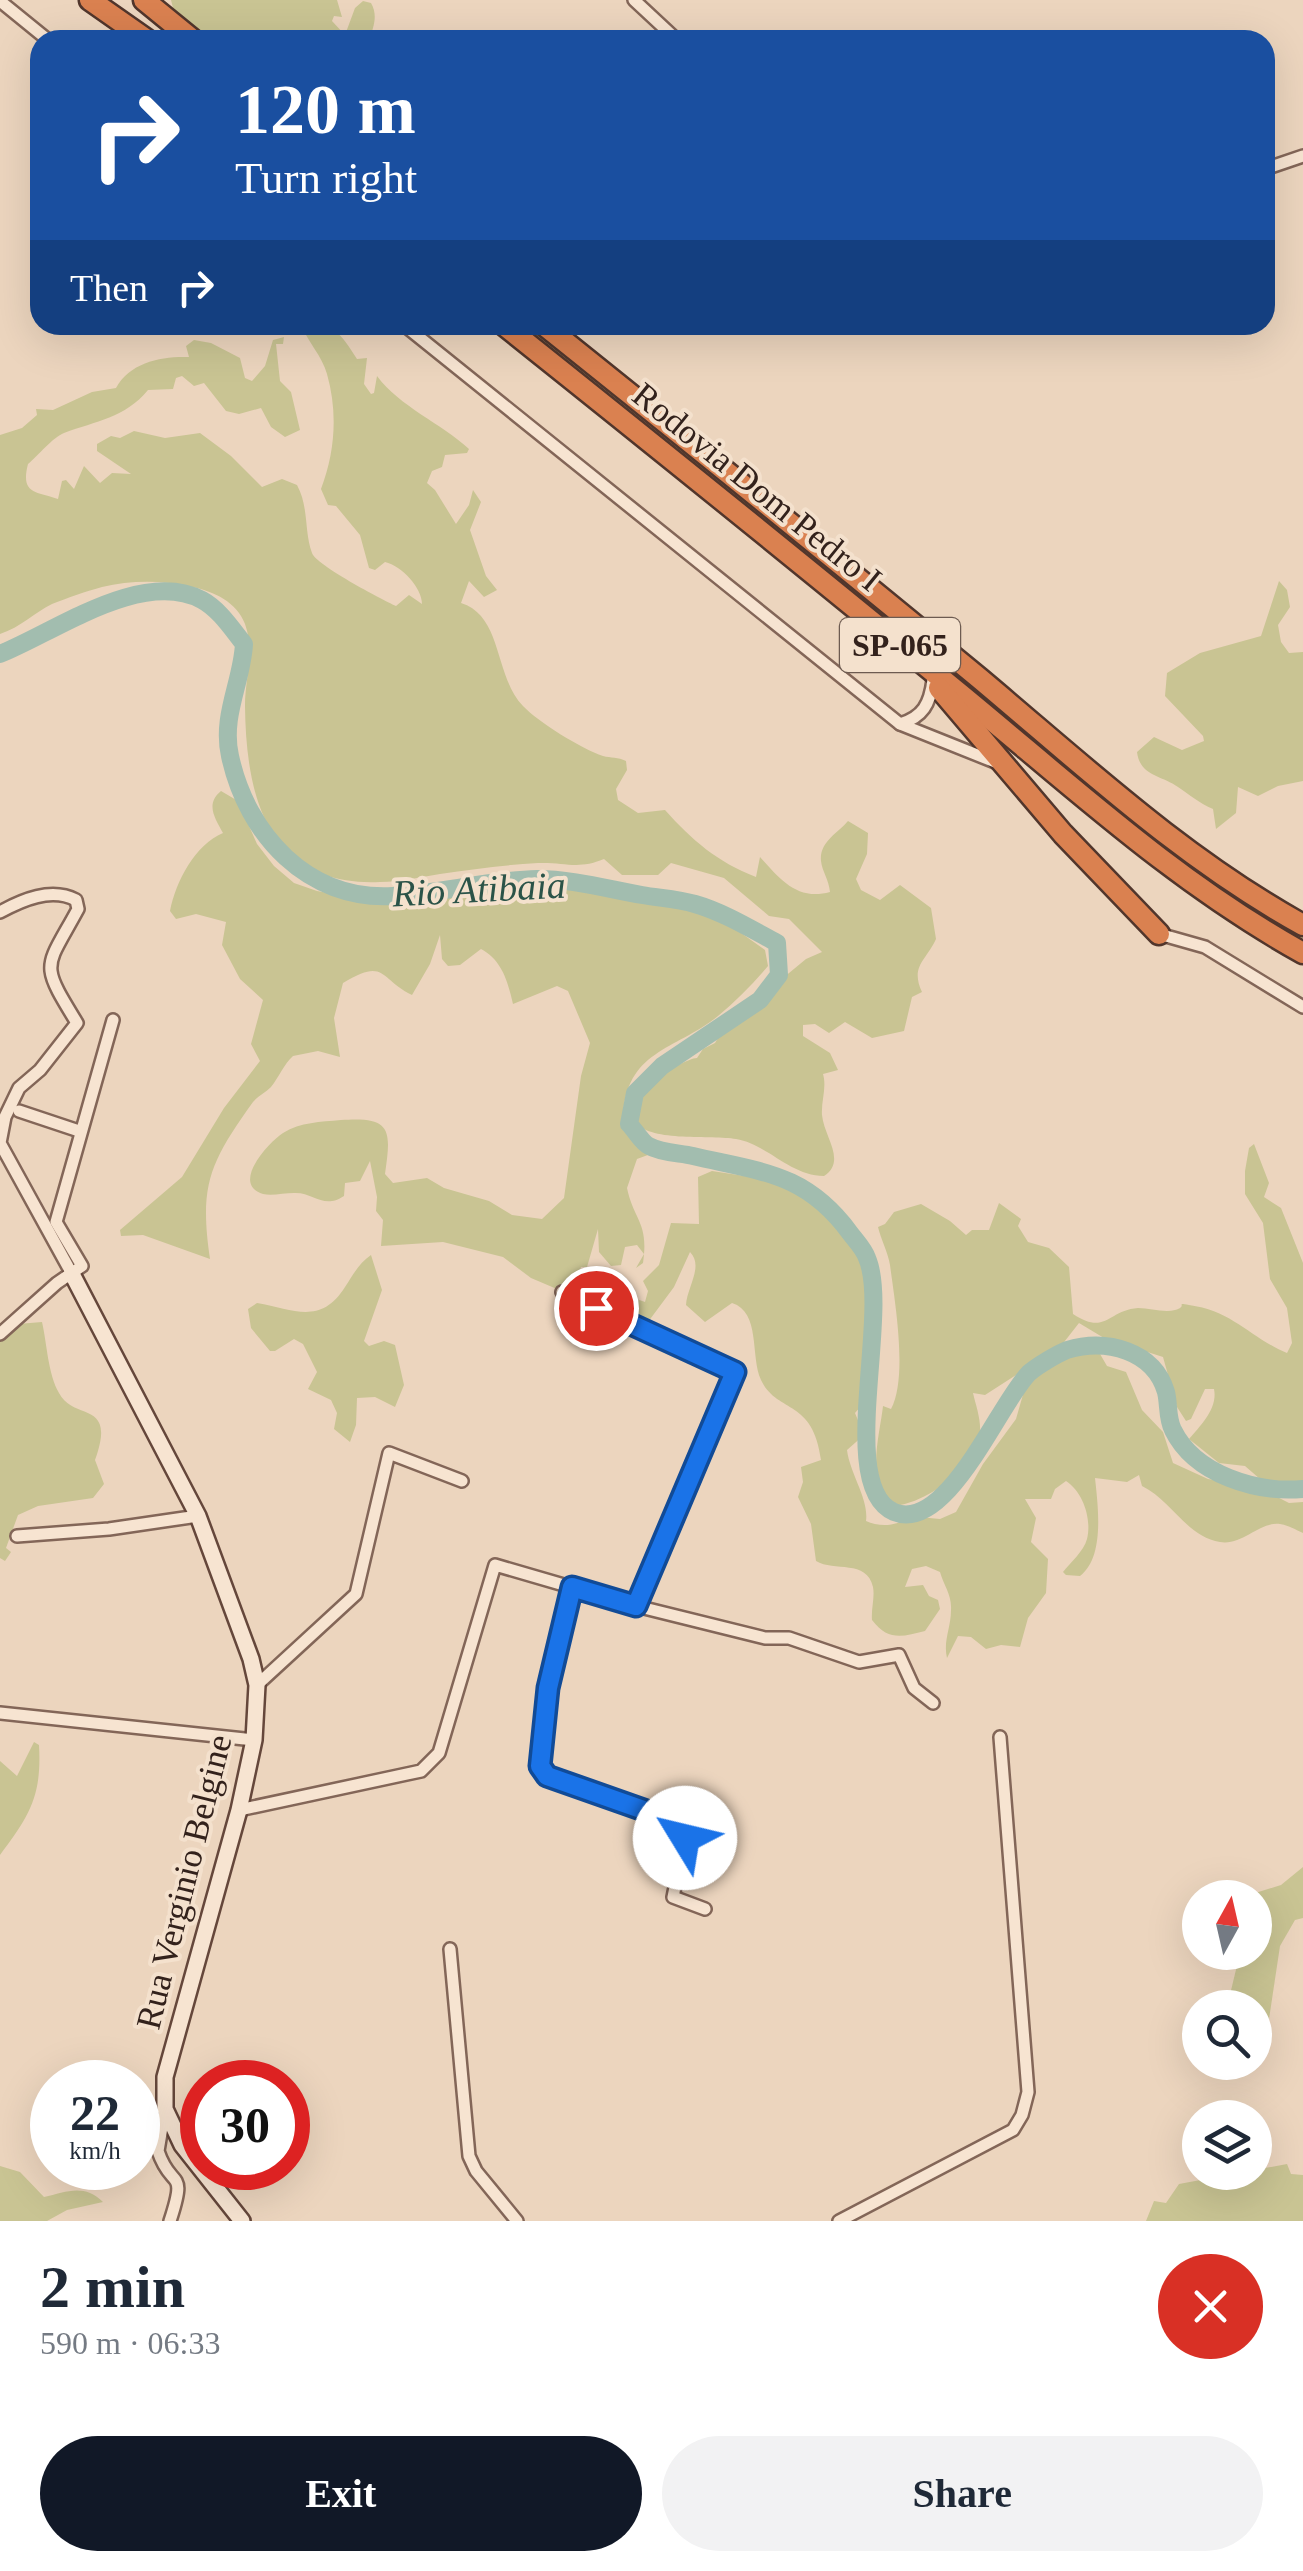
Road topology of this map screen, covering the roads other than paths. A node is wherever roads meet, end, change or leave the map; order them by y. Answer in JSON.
{"nodes":[{"id":1,"x":90,"y":0,"type":"edge"},
{"id":2,"x":105,"y":0,"type":"edge"},
{"id":3,"x":144,"y":0,"type":"edge"},
{"id":4,"x":634,"y":0,"type":"edge"},
{"id":5,"x":0,"y":1,"type":"edge"},
{"id":6,"x":36,"y":30,"type":"edge"},
{"id":7,"x":136,"y":30,"type":"edge"},
{"id":8,"x":140,"y":30,"type":"edge"},
{"id":9,"x":181,"y":30,"type":"edge"},
{"id":10,"x":667,"y":30,"type":"edge"},
{"id":11,"x":1303,"y":156,"type":"edge"},
{"id":12,"x":1275,"y":166,"type":"edge"},
{"id":13,"x":416,"y":335,"type":"edge"},
{"id":14,"x":516,"y":335,"type":"edge"},
{"id":15,"x":556,"y":335,"type":"edge"},
{"id":16,"x":878,"y":626,"type":"junction"},
{"id":17,"x":933,"y":680,"type":"junction"},
{"id":18,"x":900,"y":724,"type":"junction"},
{"id":19,"x":1004,"y":766,"type":"junction"},
{"id":20,"x":0,"y":912,"type":"edge"},
{"id":21,"x":1303,"y":925,"type":"edge"},
{"id":22,"x":1159,"y":934,"type":"joint"},
{"id":23,"x":1303,"y":953,"type":"edge"},
{"id":24,"x":1303,"y":1007,"type":"edge"},
{"id":25,"x":113,"y":1020,"type":"dead end"},
{"id":26,"x":19,"y":1111,"type":"dead end"},
{"id":27,"x":78,"y":1131,"type":"junction"},
{"id":28,"x":77,"y":1270,"type":"junction"},
{"id":29,"x":562,"y":1292,"type":"dead end"},
{"id":30,"x":0,"y":1334,"type":"edge"},
{"id":31,"x":462,"y":1481,"type":"dead end"},
{"id":32,"x":198,"y":1516,"type":"junction"},
{"id":33,"x":17,"y":1536,"type":"dead end"},
{"id":34,"x":572,"y":1587,"type":"junction"},
{"id":35,"x":636,"y":1606,"type":"junction"},
{"id":36,"x":257,"y":1685,"type":"junction"},
{"id":37,"x":933,"y":1703,"type":"dead end"},
{"id":38,"x":0,"y":1713,"type":"edge"},
{"id":39,"x":1000,"y":1738,"type":"dead end"},
{"id":40,"x":254,"y":1740,"type":"junction"},
{"id":41,"x":240,"y":1810,"type":"junction"},
{"id":42,"x":705,"y":1910,"type":"dead end"},
{"id":43,"x":450,"y":1949,"type":"dead end"},
{"id":44,"x":165,"y":2109,"type":"junction"},
{"id":45,"x":170,"y":2221,"type":"edge"},
{"id":46,"x":242,"y":2221,"type":"edge"},
{"id":47,"x":517,"y":2221,"type":"edge"},
{"id":48,"x":839,"y":2221,"type":"edge"}],
"edges":[{"from":1,"to":7,"type":"highway"},
{"from":2,"to":8,"type":"highway"},
{"from":3,"to":9,"type":"highway"},
{"from":4,"to":10,"type":"street"},
{"from":5,"to":6,"type":"street"},
{"from":11,"to":12,"type":"street"},
{"from":13,"to":18,"type":"street"},
{"from":14,"to":16,"type":"highway","name":"Rodovia Dom Pedro I","number":"SP-065"},
{"from":15,"to":21,"type":"highway","name":"Rodovia Dom Pedro I","number":"SP-065"},
{"from":16,"to":17,"type":"highway"},
{"from":16,"to":23,"type":"highway","name":"Rodovia Dom Pedro I","number":"SP-065"},
{"from":17,"to":18,"type":"street"},
{"from":17,"to":19,"type":"highway"},
{"from":18,"to":19,"type":"street"},
{"from":19,"to":22,"type":"highway"},
{"from":20,"to":28,"type":"street"},
{"from":22,"to":24,"type":"street"},
{"from":25,"to":27,"type":"street"},
{"from":26,"to":27,"type":"street"},
{"from":27,"to":28,"type":"street"},
{"from":28,"to":30,"type":"street"},
{"from":28,"to":32,"type":"street","name":"Rua Verginio Belgine"},
{"from":29,"to":35,"type":"street"},
{"from":31,"to":36,"type":"street"},
{"from":32,"to":33,"type":"street"},
{"from":32,"to":36,"type":"street","name":"Rua Verginio Belgine"},
{"from":34,"to":35,"type":"street"},
{"from":34,"to":41,"type":"street"},
{"from":34,"to":42,"type":"street"},
{"from":35,"to":37,"type":"street"},
{"from":36,"to":40,"type":"street","name":"Rua Verginio Belgine"},
{"from":38,"to":40,"type":"street"},
{"from":39,"to":48,"type":"street"},
{"from":40,"to":41,"type":"street","name":"Rua Verginio Belgine"},
{"from":41,"to":44,"type":"street","name":"Rua Verginio Belgine"},
{"from":43,"to":47,"type":"street"},
{"from":44,"to":45,"type":"street"},
{"from":44,"to":46,"type":"street"}]}
